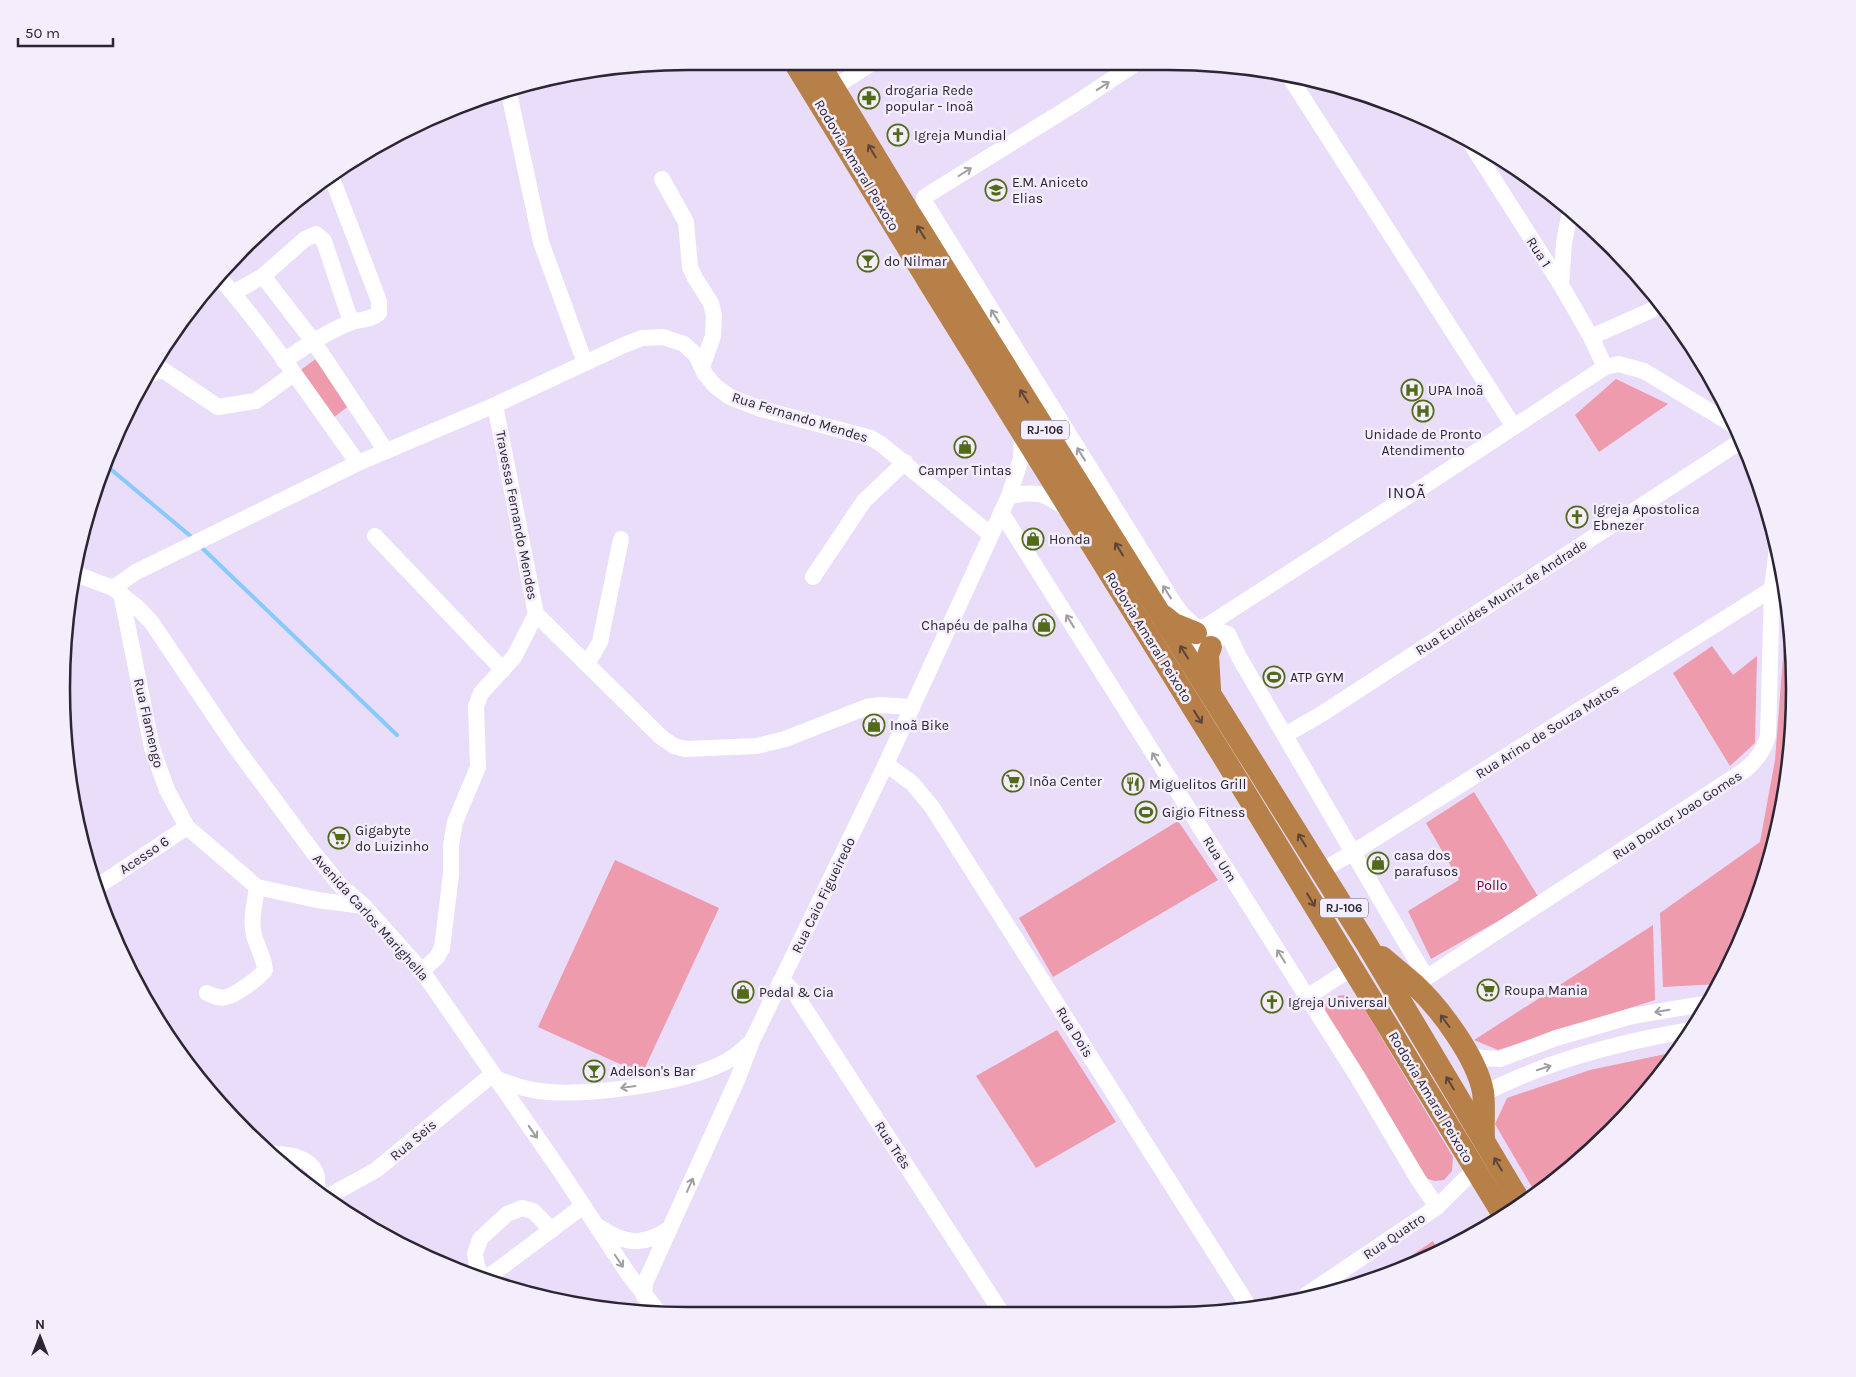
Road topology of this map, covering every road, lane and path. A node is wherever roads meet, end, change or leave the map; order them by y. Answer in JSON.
{"nodes":[{"id":1,"x":799,"y":70,"type":"edge"},
{"id":2,"x":823,"y":70,"type":"edge"},
{"id":3,"x":861,"y":70,"type":"edge"},
{"id":4,"x":1125,"y":70,"type":"edge"},
{"id":5,"x":1294,"y":83,"type":"edge"},
{"id":6,"x":833,"y":88,"type":"junction"},
{"id":7,"x":510,"y":97,"type":"edge"},
{"id":8,"x":1477,"y":153,"type":"edge"},
{"id":9,"x":662,"y":179,"type":"dead end"},
{"id":10,"x":334,"y":182,"type":"edge"},
{"id":11,"x":1569,"y":218,"type":"edge"},
{"id":12,"x":1564,"y":243,"type":"junction"},
{"id":13,"x":1535,"y":246,"type":"junction"},
{"id":14,"x":263,"y":276,"type":"junction"},
{"id":15,"x":223,"y":281,"type":"edge"},
{"id":16,"x":1561,"y":286,"type":"junction"},
{"id":17,"x":233,"y":293,"type":"junction"},
{"id":18,"x":1655,"y":309,"type":"edge"},
{"id":19,"x":351,"y":322,"type":"junction"},
{"id":20,"x":1591,"y":337,"type":"junction"},
{"id":21,"x":313,"y":341,"type":"junction"},
{"id":22,"x":585,"y":363,"type":"junction"},
{"id":23,"x":702,"y":367,"type":"junction"},
{"id":24,"x":1606,"y":367,"type":"junction"},
{"id":25,"x":289,"y":368,"type":"junction"},
{"id":26,"x":157,"y":372,"type":"edge"},
{"id":27,"x":495,"y":405,"type":"junction"},
{"id":28,"x":1724,"y":420,"type":"edge"},
{"id":29,"x":1514,"y":427,"type":"junction"},
{"id":30,"x":1022,"y":435,"type":"junction"},
{"id":31,"x":1736,"y":445,"type":"edge"},
{"id":32,"x":386,"y":450,"type":"junction"},
{"id":33,"x":358,"y":462,"type":"junction"},
{"id":34,"x":905,"y":462,"type":"junction"},
{"id":35,"x":1008,"y":496,"type":"junction"},
{"id":36,"x":1001,"y":512,"type":"junction"},
{"id":37,"x":1071,"y":512,"type":"junction"},
{"id":38,"x":991,"y":535,"type":"junction"},
{"id":39,"x":375,"y":536,"type":"dead end"},
{"id":40,"x":621,"y":539,"type":"dead end"},
{"id":41,"x":1774,"y":570,"type":"edge"},
{"id":42,"x":81,"y":576,"type":"edge"},
{"id":43,"x":813,"y":577,"type":"dead end"},
{"id":44,"x":1772,"y":589,"type":"junction"},
{"id":45,"x":117,"y":590,"type":"junction"},
{"id":46,"x":1159,"y":612,"type":"junction"},
{"id":47,"x":536,"y":614,"type":"junction"},
{"id":48,"x":1207,"y":635,"type":"junction"},
{"id":49,"x":587,"y":664,"type":"junction"},
{"id":50,"x":503,"y":670,"type":"junction"},
{"id":51,"x":1210,"y":693,"type":"junction"},
{"id":52,"x":912,"y":707,"type":"junction"},
{"id":53,"x":1285,"y":734,"type":"junction"},
{"id":54,"x":886,"y":764,"type":"junction"},
{"id":55,"x":188,"y":827,"type":"junction"},
{"id":56,"x":1352,"y":853,"type":"junction"},
{"id":57,"x":1321,"y":871,"type":"junction"},
{"id":58,"x":102,"y":884,"type":"edge"},
{"id":59,"x":257,"y":887,"type":"junction"},
{"id":60,"x":364,"y":906,"type":"junction"},
{"id":61,"x":1366,"y":943,"type":"junction"},
{"id":62,"x":1352,"y":968,"type":"junction"},
{"id":63,"x":422,"y":971,"type":"junction"},
{"id":64,"x":782,"y":980,"type":"junction"},
{"id":65,"x":1421,"y":981,"type":"junction"},
{"id":66,"x":207,"y":993,"type":"dead end"},
{"id":67,"x":1306,"y":997,"type":"junction"},
{"id":68,"x":1699,"y":1005,"type":"edge"},
{"id":69,"x":1682,"y":1031,"type":"edge"},
{"id":70,"x":752,"y":1041,"type":"junction"},
{"id":71,"x":1470,"y":1055,"type":"junction"},
{"id":72,"x":1500,"y":1058,"type":"junction"},
{"id":73,"x":726,"y":1062,"type":"junction"},
{"id":74,"x":494,"y":1076,"type":"junction"},
{"id":75,"x":738,"y":1078,"type":"junction"},
{"id":76,"x":1509,"y":1081,"type":"junction"},
{"id":77,"x":539,"y":1091,"type":"junction"},
{"id":78,"x":1483,"y":1094,"type":"junction"},
{"id":79,"x":521,"y":1114,"type":"junction"},
{"id":80,"x":1484,"y":1141,"type":"junction"},
{"id":81,"x":282,"y":1155,"type":"edge"},
{"id":82,"x":1476,"y":1170,"type":"junction"},
{"id":83,"x":317,"y":1183,"type":"edge"},
{"id":84,"x":333,"y":1194,"type":"edge"},
{"id":85,"x":1518,"y":1198,"type":"edge"},
{"id":86,"x":583,"y":1206,"type":"junction"},
{"id":87,"x":1437,"y":1207,"type":"junction"},
{"id":88,"x":1500,"y":1210,"type":"edge"},
{"id":89,"x":597,"y":1225,"type":"junction"},
{"id":90,"x":670,"y":1229,"type":"junction"},
{"id":91,"x":552,"y":1230,"type":"junction"},
{"id":92,"x":479,"y":1270,"type":"edge"},
{"id":93,"x":492,"y":1275,"type":"edge"},
{"id":94,"x":1315,"y":1289,"type":"edge"},
{"id":95,"x":644,"y":1296,"type":"junction"},
{"id":96,"x":1246,"y":1302,"type":"edge"},
{"id":97,"x":653,"y":1306,"type":"edge"},
{"id":98,"x":998,"y":1307,"type":"edge"}],
"edges":[{"from":1,"to":30,"type":"highway","name":"Rodovia Amaral Peixoto","number":"RJ-106"},
{"from":2,"to":6,"type":"highway","name":"Rodovia Amaral Peixoto","number":"RJ-106"},
{"from":3,"to":6,"type":"street"},
{"from":48,"to":4,"type":"street","one_way":true},
{"from":5,"to":29,"type":"street"},
{"from":46,"to":6,"type":"highway","name":"Rodovia Amaral Peixoto","number":"RJ-106","one_way":true},
{"from":7,"to":22,"type":"street"},
{"from":8,"to":13,"type":"street","name":"Rua 1"},
{"from":9,"to":23,"type":"street"},
{"from":10,"to":19,"type":"street"},
{"from":11,"to":12,"type":"street"},
{"from":12,"to":13,"type":"street"},
{"from":12,"to":16,"type":"street"},
{"from":13,"to":16,"type":"street","name":"Rua 1"},
{"from":14,"to":17,"type":"street"},
{"from":14,"to":19,"type":"street"},
{"from":14,"to":21,"type":"street"},
{"from":15,"to":17,"type":"street"},
{"from":16,"to":20,"type":"street","name":"Rua 1"},
{"from":17,"to":25,"type":"street"},
{"from":18,"to":20,"type":"street"},
{"from":19,"to":21,"type":"street"},
{"from":20,"to":24,"type":"street","name":"Rua 1"},
{"from":21,"to":25,"type":"street"},
{"from":21,"to":32,"type":"street"},
{"from":22,"to":23,"type":"street","name":"Rua Fernando Mendes"},
{"from":22,"to":27,"type":"street","name":"Rua Fernando Mendes"},
{"from":23,"to":34,"type":"street","name":"Rua Fernando Mendes"},
{"from":24,"to":28,"type":"street"},
{"from":24,"to":29,"type":"street"},
{"from":25,"to":26,"type":"street"},
{"from":25,"to":33,"type":"street"},
{"from":27,"to":32,"type":"street"},
{"from":27,"to":47,"type":"street","name":"Travessa Fernando Mendes"},
{"from":29,"to":48,"type":"street"},
{"from":30,"to":35,"type":"street","name":"Rua Caio Figueiredo"},
{"from":30,"to":37,"type":"highway","name":"Rodovia Amaral Peixoto","number":"RJ-106"},
{"from":31,"to":53,"type":"street","name":"Rua Euclides Muniz de Andrade"},
{"from":32,"to":33,"type":"street"},
{"from":33,"to":45,"type":"street"},
{"from":34,"to":38,"type":"street","name":"Rua Fernando Mendes"},
{"from":34,"to":43,"type":"street"},
{"from":35,"to":36,"type":"street","name":"Rua Caio Figueiredo"},
{"from":35,"to":37,"type":"street"},
{"from":36,"to":38,"type":"street","name":"Rua Caio Figueiredo"},
{"from":67,"to":36,"type":"street","name":"Rua Um","one_way":true},
{"from":37,"to":62,"type":"highway","name":"Rodovia Amaral Peixoto","number":"RJ-106","one_way":true},
{"from":38,"to":52,"type":"street","name":"Rua Caio Figueiredo"},
{"from":39,"to":50,"type":"street"},
{"from":40,"to":49,"type":"street"},
{"from":41,"to":44,"type":"street","name":"Rua Doutor Joao Gomes"},
{"from":42,"to":45,"type":"street","name":"Avenida Carlos Marighella"},
{"from":44,"to":56,"type":"street","name":"Rua Arino de Souza Matos"},
{"from":44,"to":65,"type":"street","name":"Rua Doutor Joao Gomes"},
{"from":45,"to":55,"type":"street","name":"Rua Flamengo"},
{"from":45,"to":60,"type":"street","name":"Avenida Carlos Marighella"},
{"from":46,"to":48,"type":"highway"},
{"from":51,"to":46,"type":"highway","name":"Rodovia Amaral Peixoto","number":"RJ-106","one_way":true},
{"from":47,"to":49,"type":"street","name":"Travessa Fernando Mendes"},
{"from":47,"to":50,"type":"street"},
{"from":48,"to":51,"type":"highway"},
{"from":48,"to":53,"type":"street"},
{"from":49,"to":52,"type":"street","name":"Travessa Fernando Mendes"},
{"from":50,"to":63,"type":"street"},
{"from":57,"to":51,"type":"highway","name":"Rodovia Amaral Peixoto","number":"RJ-106","one_way":true},
{"from":52,"to":54,"type":"street","name":"Rua Caio Figueiredo"},
{"from":53,"to":56,"type":"street"},
{"from":54,"to":64,"type":"street","name":"Rua Caio Figueiredo"},
{"from":54,"to":96,"type":"street","name":"Rua Dois"},
{"from":55,"to":58,"type":"street","name":"Acesso 6"},
{"from":55,"to":59,"type":"street","name":"Rua Flamengo"},
{"from":56,"to":57,"type":"street","name":"Rua Arino de Souza Matos"},
{"from":56,"to":65,"type":"street"},
{"from":57,"to":61,"type":"highway","name":"Rodovia Amaral Peixoto","number":"RJ-106"},
{"from":59,"to":60,"type":"street","name":"Rua Flamengo"},
{"from":59,"to":66,"type":"street"},
{"from":60,"to":63,"type":"street","name":"Avenida Carlos Marighella"},
{"from":61,"to":65,"type":"highway"},
{"from":80,"to":61,"type":"highway","name":"Rodovia Amaral Peixoto","number":"RJ-106","one_way":true},
{"from":62,"to":67,"type":"street"},
{"from":62,"to":82,"type":"highway","name":"Rodovia Amaral Peixoto","number":"RJ-106"},
{"from":63,"to":74,"type":"street","name":"Avenida Carlos Marighella"},
{"from":64,"to":70,"type":"street","name":"Rua Caio Figueiredo"},
{"from":64,"to":98,"type":"street","name":"Rua Três"},
{"from":71,"to":65,"type":"highway","one_way":true},
{"from":67,"to":87,"type":"street","name":"Rua Um"},
{"from":68,"to":72,"type":"street","one_way":true},
{"from":76,"to":69,"type":"street","one_way":true},
{"from":70,"to":73,"type":"street"},
{"from":70,"to":75,"type":"street","name":"Rua Caio Figueiredo"},
{"from":71,"to":72,"type":"street"},
{"from":71,"to":78,"type":"highway"},
{"from":72,"to":76,"type":"street"},
{"from":73,"to":75,"type":"street"},
{"from":73,"to":77,"type":"street","one_way":true},
{"from":74,"to":77,"type":"street"},
{"from":74,"to":79,"type":"street","name":"Avenida Carlos Marighella"},
{"from":74,"to":84,"type":"street","name":"Rua Seis"},
{"from":90,"to":75,"type":"street","name":"Rua Caio Figueiredo","one_way":true},
{"from":76,"to":78,"type":"street"},
{"from":77,"to":79,"type":"street"},
{"from":78,"to":80,"type":"highway"},
{"from":79,"to":86,"type":"street","name":"Avenida Carlos Marighella","one_way":true},
{"from":85,"to":80,"type":"highway","name":"Rodovia Amaral Peixoto","number":"RJ-106","one_way":true},
{"from":81,"to":83,"type":"street"},
{"from":82,"to":87,"type":"street","name":"Rua Quatro"},
{"from":82,"to":88,"type":"highway","name":"Rodovia Amaral Peixoto","number":"RJ-106"},
{"from":86,"to":89,"type":"street","name":"Avenida Carlos Marighella"},
{"from":86,"to":91,"type":"street"},
{"from":87,"to":94,"type":"street","name":"Rua Quatro"},
{"from":89,"to":90,"type":"street"},
{"from":89,"to":95,"type":"street","name":"Avenida Carlos Marighella","one_way":true},
{"from":90,"to":95,"type":"street","name":"Rua Caio Figueiredo"},
{"from":91,"to":92,"type":"street"},
{"from":91,"to":93,"type":"street"},
{"from":95,"to":97,"type":"street","name":"Avenida Carlos Marighella"}]}
